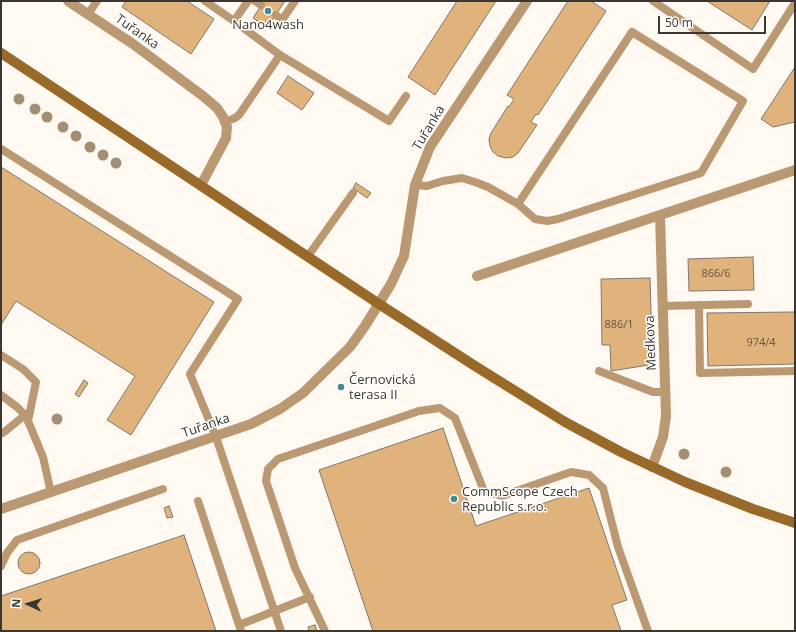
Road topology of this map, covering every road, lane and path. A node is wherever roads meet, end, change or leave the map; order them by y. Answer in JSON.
{"nodes":[{"id":1,"x":68,"y":1,"type":"edge"},
{"id":2,"x":97,"y":1,"type":"edge"},
{"id":3,"x":205,"y":1,"type":"edge"},
{"id":4,"x":248,"y":1,"type":"edge"},
{"id":5,"x":295,"y":1,"type":"edge"},
{"id":6,"x":527,"y":1,"type":"edge"},
{"id":7,"x":653,"y":1,"type":"edge"},
{"id":8,"x":795,"y":3,"type":"edge"},
{"id":9,"x":88,"y":14,"type":"junction"},
{"id":10,"x":276,"y":15,"type":"dead end"},
{"id":11,"x":234,"y":21,"type":"junction"},
{"id":12,"x":1,"y":53,"type":"edge"},
{"id":13,"x":280,"y":55,"type":"junction"},
{"id":14,"x":406,"y":96,"type":"dead end"},
{"id":15,"x":225,"y":122,"type":"junction"},
{"id":16,"x":1,"y":149,"type":"edge"},
{"id":17,"x":795,"y":170,"type":"edge"},
{"id":18,"x":201,"y":185,"type":"junction"},
{"id":19,"x":415,"y":185,"type":"junction"},
{"id":20,"x":353,"y":192,"type":"dead end"},
{"id":21,"x":518,"y":204,"type":"junction"},
{"id":22,"x":660,"y":216,"type":"junction"},
{"id":23,"x":308,"y":256,"type":"junction"},
{"id":24,"x":477,"y":276,"type":"dead end"},
{"id":25,"x":379,"y":304,"type":"junction"},
{"id":26,"x":748,"y":304,"type":"dead end"},
{"id":27,"x":699,"y":305,"type":"junction"},
{"id":28,"x":663,"y":306,"type":"junction"},
{"id":29,"x":1,"y":355,"type":"edge"},
{"id":30,"x":599,"y":371,"type":"dead end"},
{"id":31,"x":795,"y":371,"type":"edge"},
{"id":32,"x":665,"y":392,"type":"junction"},
{"id":33,"x":1,"y":395,"type":"edge"},
{"id":34,"x":27,"y":418,"type":"junction"},
{"id":35,"x":3,"y":433,"type":"dead end"},
{"id":36,"x":216,"y":437,"type":"junction"},
{"id":37,"x":652,"y":467,"type":"junction"},
{"id":38,"x":163,"y":489,"type":"dead end"},
{"id":39,"x":51,"y":493,"type":"junction"},
{"id":40,"x":198,"y":502,"type":"dead end"},
{"id":41,"x":1,"y":509,"type":"edge"},
{"id":42,"x":795,"y":523,"type":"edge"},
{"id":43,"x":1,"y":566,"type":"edge"},
{"id":44,"x":310,"y":597,"type":"junction"},
{"id":45,"x":274,"y":612,"type":"junction"},
{"id":46,"x":240,"y":628,"type":"edge"},
{"id":47,"x":281,"y":631,"type":"edge"},
{"id":48,"x":325,"y":631,"type":"edge"},
{"id":49,"x":648,"y":631,"type":"edge"}],
"edges":[{"from":1,"to":9,"type":"street","name":"Tuřanka"},
{"from":2,"to":9,"type":"lane"},
{"from":3,"to":11,"type":"lane"},
{"from":4,"to":11,"type":"lane"},
{"from":5,"to":10,"type":"lane"},
{"from":6,"to":19,"type":"street","name":"Tuřanka"},
{"from":7,"to":8,"type":"lane"},
{"from":9,"to":15,"type":"street","name":"Tuřanka"},
{"from":11,"to":13,"type":"lane"},
{"from":12,"to":18,"type":"street"},
{"from":13,"to":14,"type":"lane"},
{"from":13,"to":15,"type":"lane"},
{"from":15,"to":18,"type":"street"},
{"from":16,"to":36,"type":"lane"},
{"from":17,"to":22,"type":"street"},
{"from":18,"to":23,"type":"street"},
{"from":19,"to":21,"type":"lane"},
{"from":19,"to":25,"type":"street","name":"Tuřanka"},
{"from":20,"to":23,"type":"lane"},
{"from":21,"to":21,"type":"lane"},
{"from":22,"to":24,"type":"street"},
{"from":22,"to":28,"type":"street","name":"Medkova"},
{"from":23,"to":25,"type":"street"},
{"from":25,"to":36,"type":"street","name":"Tuřanka"},
{"from":25,"to":37,"type":"street"},
{"from":26,"to":27,"type":"lane"},
{"from":27,"to":28,"type":"lane"},
{"from":27,"to":31,"type":"lane"},
{"from":28,"to":32,"type":"street","name":"Medkova"},
{"from":29,"to":34,"type":"lane"},
{"from":30,"to":32,"type":"lane"},
{"from":32,"to":37,"type":"street","name":"Medkova"},
{"from":33,"to":34,"type":"lane"},
{"from":34,"to":35,"type":"lane"},
{"from":34,"to":39,"type":"lane"},
{"from":36,"to":39,"type":"street","name":"Tuřanka"},
{"from":36,"to":45,"type":"lane"},
{"from":37,"to":42,"type":"street"},
{"from":38,"to":43,"type":"lane"},
{"from":39,"to":41,"type":"street","name":"Tuřanka"},
{"from":40,"to":46,"type":"lane"},
{"from":44,"to":45,"type":"lane"},
{"from":44,"to":48,"type":"lane"},
{"from":44,"to":49,"type":"lane"},
{"from":45,"to":46,"type":"lane"},
{"from":45,"to":47,"type":"lane"}]}
